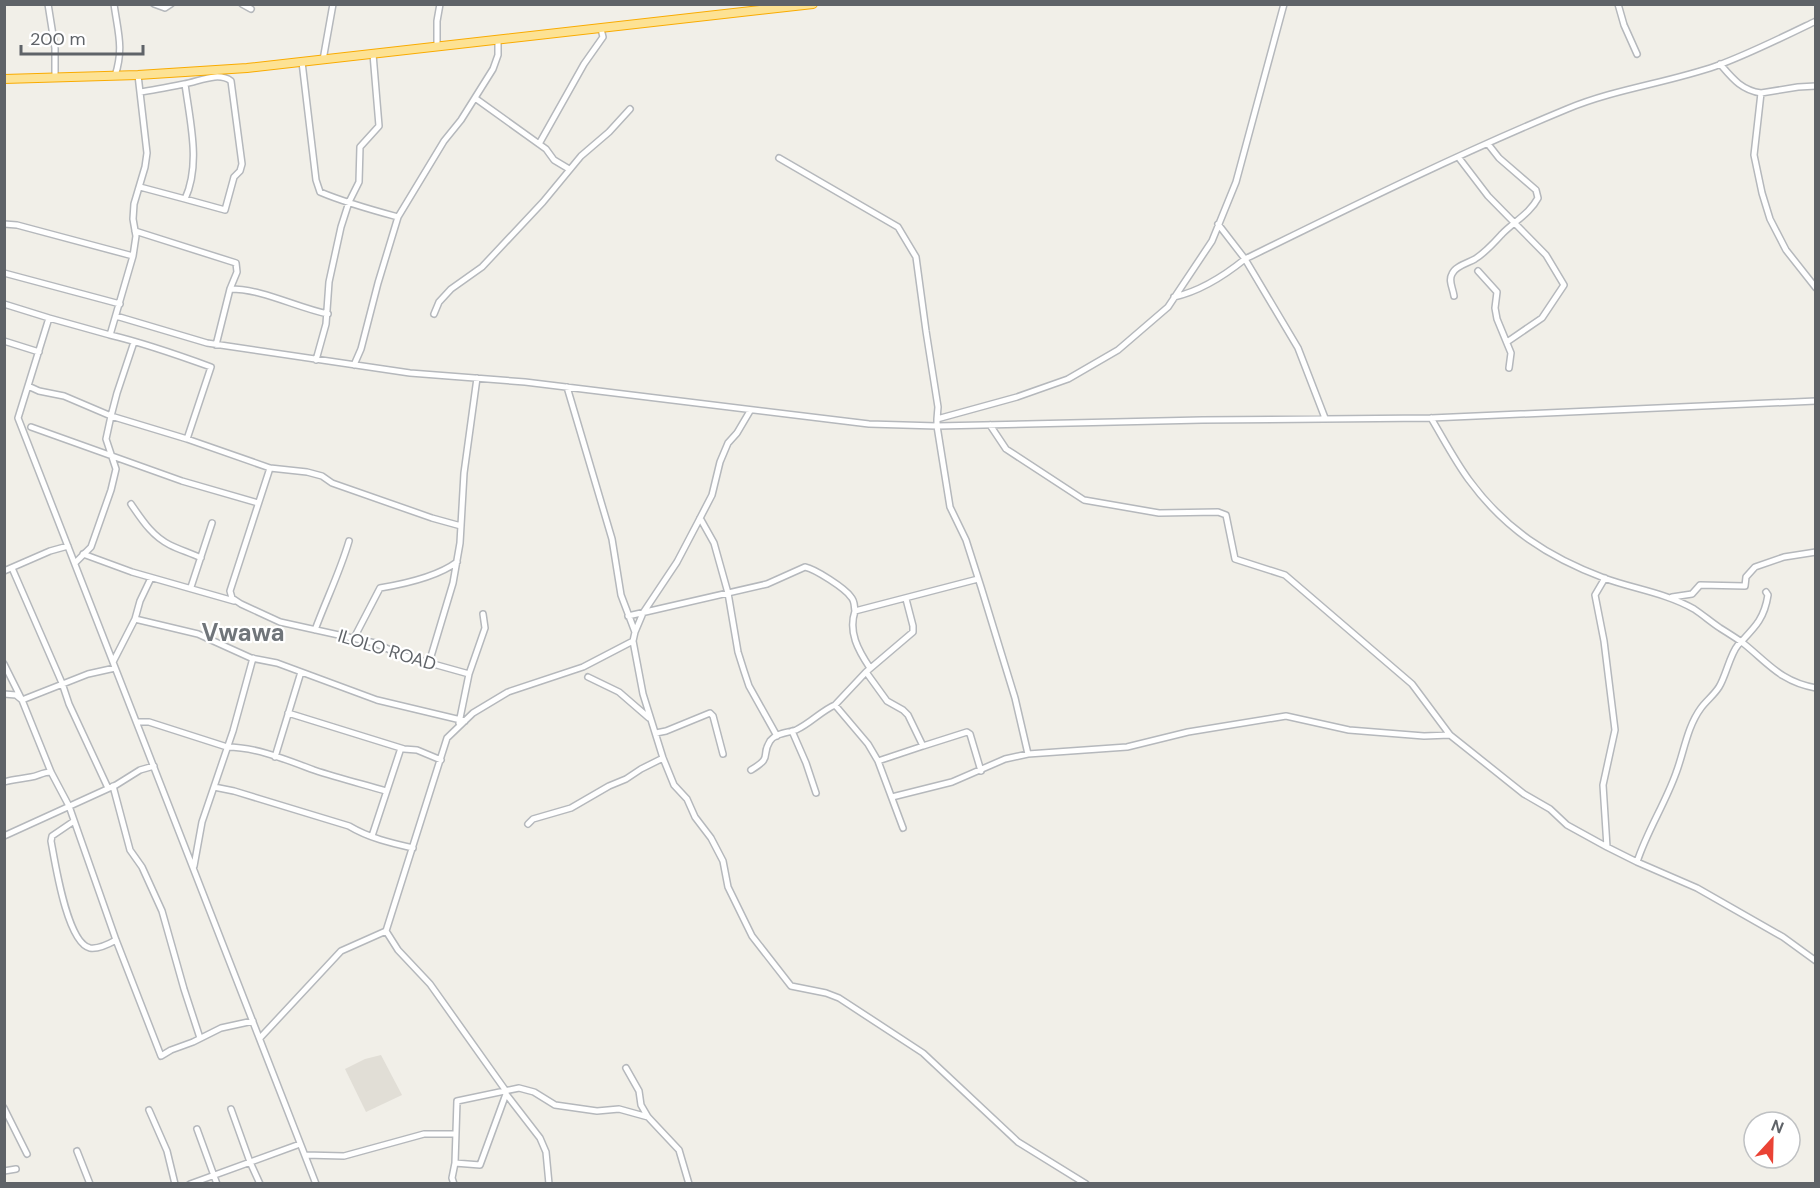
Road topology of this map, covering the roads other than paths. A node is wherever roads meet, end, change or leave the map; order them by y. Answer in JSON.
{"nodes":[{"id":1,"x":48,"y":4,"type":"edge"},
{"id":2,"x":114,"y":4,"type":"edge"},
{"id":3,"x":154,"y":4,"type":"edge"},
{"id":4,"x":171,"y":4,"type":"edge"},
{"id":5,"x":242,"y":4,"type":"edge"},
{"id":6,"x":333,"y":4,"type":"edge"},
{"id":7,"x":440,"y":4,"type":"edge"},
{"id":8,"x":813,"y":4,"type":"edge"},
{"id":9,"x":1284,"y":4,"type":"edge"},
{"id":10,"x":1618,"y":4,"type":"edge"},
{"id":11,"x":251,"y":9,"type":"dead end"},
{"id":12,"x":1815,"y":21,"type":"edge"},
{"id":13,"x":601,"y":29,"type":"junction"},
{"id":14,"x":498,"y":41,"type":"junction"},
{"id":15,"x":437,"y":47,"type":"junction"},
{"id":16,"x":373,"y":54,"type":"junction"},
{"id":17,"x":1637,"y":54,"type":"dead end"},
{"id":18,"x":323,"y":60,"type":"junction"},
{"id":19,"x":302,"y":62,"type":"junction"},
{"id":20,"x":1720,"y":64,"type":"junction"},
{"id":21,"x":138,"y":75,"type":"junction"},
{"id":22,"x":115,"y":76,"type":"junction"},
{"id":23,"x":55,"y":77,"type":"junction"},
{"id":24,"x":4,"y":79,"type":"edge"},
{"id":25,"x":185,"y":84,"type":"junction"},
{"id":26,"x":1815,"y":86,"type":"edge"},
{"id":27,"x":140,"y":92,"type":"junction"},
{"id":28,"x":1761,"y":93,"type":"junction"},
{"id":29,"x":475,"y":98,"type":"junction"},
{"id":30,"x":630,"y":109,"type":"dead end"},
{"id":31,"x":539,"y":144,"type":"junction"},
{"id":32,"x":1488,"y":144,"type":"junction"},
{"id":33,"x":779,"y":158,"type":"dead end"},
{"id":34,"x":1459,"y":158,"type":"junction"},
{"id":35,"x":569,"y":169,"type":"junction"},
{"id":36,"x":140,"y":188,"type":"junction"},
{"id":37,"x":185,"y":200,"type":"junction"},
{"id":38,"x":348,"y":204,"type":"junction"},
{"id":39,"x":399,"y":217,"type":"junction"},
{"id":40,"x":4,"y":224,"type":"edge"},
{"id":41,"x":1218,"y":224,"type":"junction"},
{"id":42,"x":1514,"y":224,"type":"junction"},
{"id":43,"x":135,"y":231,"type":"junction"},
{"id":44,"x":133,"y":256,"type":"junction"},
{"id":45,"x":1245,"y":259,"type":"junction"},
{"id":46,"x":1478,"y":271,"type":"dead end"},
{"id":47,"x":4,"y":273,"type":"edge"},
{"id":48,"x":1815,"y":288,"type":"edge"},
{"id":49,"x":230,"y":289,"type":"junction"},
{"id":50,"x":1454,"y":296,"type":"dead end"},
{"id":51,"x":1174,"y":297,"type":"junction"},
{"id":52,"x":4,"y":304,"type":"edge"},
{"id":53,"x":120,"y":304,"type":"junction"},
{"id":54,"x":328,"y":314,"type":"junction"},
{"id":55,"x":434,"y":314,"type":"dead end"},
{"id":56,"x":116,"y":316,"type":"junction"},
{"id":57,"x":49,"y":318,"type":"junction"},
{"id":58,"x":110,"y":335,"type":"junction"},
{"id":59,"x":4,"y":341,"type":"edge"},
{"id":60,"x":134,"y":342,"type":"junction"},
{"id":61,"x":1507,"y":342,"type":"junction"},
{"id":62,"x":216,"y":345,"type":"junction"},
{"id":63,"x":39,"y":352,"type":"junction"},
{"id":64,"x":316,"y":360,"type":"junction"},
{"id":65,"x":354,"y":365,"type":"junction"},
{"id":66,"x":1509,"y":368,"type":"dead end"},
{"id":67,"x":477,"y":378,"type":"junction"},
{"id":68,"x":28,"y":386,"type":"junction"},
{"id":69,"x":567,"y":387,"type":"junction"},
{"id":70,"x":1815,"y":402,"type":"edge"},
{"id":71,"x":750,"y":411,"type":"junction"},
{"id":72,"x":111,"y":416,"type":"junction"},
{"id":73,"x":1325,"y":418,"type":"junction"},
{"id":74,"x":1431,"y":418,"type":"junction"},
{"id":75,"x":937,"y":419,"type":"junction"},
{"id":76,"x":990,"y":425,"type":"junction"},
{"id":77,"x":937,"y":426,"type":"junction"},
{"id":78,"x":31,"y":427,"type":"dead end"},
{"id":79,"x":187,"y":439,"type":"junction"},
{"id":80,"x":106,"y":442,"type":"junction"},
{"id":81,"x":98,"y":452,"type":"junction"},
{"id":82,"x":113,"y":457,"type":"junction"},
{"id":83,"x":270,"y":468,"type":"junction"},
{"id":84,"x":258,"y":502,"type":"junction"},
{"id":85,"x":131,"y":504,"type":"dead end"},
{"id":86,"x":700,"y":518,"type":"junction"},
{"id":87,"x":212,"y":523,"type":"dead end"},
{"id":88,"x":461,"y":526,"type":"junction"},
{"id":89,"x":349,"y":541,"type":"dead end"},
{"id":90,"x":68,"y":546,"type":"junction"},
{"id":91,"x":1815,"y":552,"type":"edge"},
{"id":92,"x":83,"y":554,"type":"junction"},
{"id":93,"x":201,"y":558,"type":"junction"},
{"id":94,"x":457,"y":562,"type":"junction"},
{"id":95,"x":75,"y":563,"type":"junction"},
{"id":96,"x":12,"y":568,"type":"junction"},
{"id":97,"x":4,"y":571,"type":"edge"},
{"id":98,"x":151,"y":578,"type":"junction"},
{"id":99,"x":1605,"y":578,"type":"junction"},
{"id":100,"x":978,"y":579,"type":"junction"},
{"id":101,"x":191,"y":587,"type":"junction"},
{"id":102,"x":1766,"y":592,"type":"dead end"},
{"id":103,"x":728,"y":593,"type":"junction"},
{"id":104,"x":1669,"y":597,"type":"junction"},
{"id":105,"x":906,"y":599,"type":"junction"},
{"id":106,"x":236,"y":601,"type":"junction"},
{"id":107,"x":855,"y":611,"type":"junction"},
{"id":108,"x":643,"y":613,"type":"junction"},
{"id":109,"x":483,"y":614,"type":"dead end"},
{"id":110,"x":628,"y":616,"type":"junction"},
{"id":111,"x":135,"y":619,"type":"junction"},
{"id":112,"x":315,"y":630,"type":"junction"},
{"id":113,"x":635,"y":632,"type":"junction"},
{"id":114,"x":354,"y":638,"type":"junction"},
{"id":115,"x":633,"y":641,"type":"junction"},
{"id":116,"x":1742,"y":643,"type":"junction"},
{"id":117,"x":253,"y":658,"type":"junction"},
{"id":118,"x":429,"y":663,"type":"junction"},
{"id":119,"x":4,"y":664,"type":"edge"},
{"id":120,"x":114,"y":665,"type":"junction"},
{"id":121,"x":868,"y":670,"type":"junction"},
{"id":122,"x":301,"y":672,"type":"junction"},
{"id":123,"x":469,"y":674,"type":"junction"},
{"id":124,"x":588,"y":677,"type":"dead end"},
{"id":125,"x":62,"y":683,"type":"junction"},
{"id":126,"x":1815,"y":688,"type":"edge"},
{"id":127,"x":4,"y":694,"type":"edge"},
{"id":128,"x":22,"y":700,"type":"junction"},
{"id":129,"x":835,"y":705,"type":"junction"},
{"id":130,"x":288,"y":713,"type":"junction"},
{"id":131,"x":462,"y":721,"type":"junction"},
{"id":132,"x":137,"y":722,"type":"junction"},
{"id":133,"x":652,"y":722,"type":"junction"},
{"id":134,"x":792,"y":731,"type":"junction"},
{"id":135,"x":656,"y":733,"type":"junction"},
{"id":136,"x":1450,"y":735,"type":"junction"},
{"id":137,"x":777,"y":736,"type":"junction"},
{"id":138,"x":923,"y":746,"type":"junction"},
{"id":139,"x":227,"y":747,"type":"junction"},
{"id":140,"x":401,"y":748,"type":"junction"},
{"id":141,"x":723,"y":754,"type":"dead end"},
{"id":142,"x":1028,"y":754,"type":"junction"},
{"id":143,"x":275,"y":757,"type":"junction"},
{"id":144,"x":663,"y":758,"type":"junction"},
{"id":145,"x":441,"y":760,"type":"junction"},
{"id":146,"x":878,"y":761,"type":"junction"},
{"id":147,"x":154,"y":766,"type":"junction"},
{"id":148,"x":751,"y":770,"type":"dead end"},
{"id":149,"x":981,"y":771,"type":"junction"},
{"id":150,"x":51,"y":772,"type":"junction"},
{"id":151,"x":4,"y":782,"type":"edge"},
{"id":152,"x":111,"y":787,"type":"junction"},
{"id":153,"x":214,"y":787,"type":"junction"},
{"id":154,"x":386,"y":791,"type":"junction"},
{"id":155,"x":816,"y":793,"type":"dead end"},
{"id":156,"x":892,"y":797,"type":"junction"},
{"id":157,"x":69,"y":806,"type":"junction"},
{"id":158,"x":74,"y":821,"type":"junction"},
{"id":159,"x":528,"y":824,"type":"dead end"},
{"id":160,"x":903,"y":828,"type":"dead end"},
{"id":161,"x":4,"y":836,"type":"edge"},
{"id":162,"x":372,"y":836,"type":"junction"},
{"id":163,"x":1607,"y":847,"type":"junction"},
{"id":164,"x":413,"y":848,"type":"junction"},
{"id":165,"x":1637,"y":862,"type":"junction"},
{"id":166,"x":194,"y":868,"type":"junction"},
{"id":167,"x":386,"y":931,"type":"junction"},
{"id":168,"x":116,"y":940,"type":"junction"},
{"id":169,"x":1815,"y":961,"type":"edge"},
{"id":170,"x":253,"y":1021,"type":"junction"},
{"id":171,"x":200,"y":1038,"type":"junction"},
{"id":172,"x":260,"y":1038,"type":"junction"},
{"id":173,"x":626,"y":1068,"type":"dead end"},
{"id":174,"x":506,"y":1092,"type":"junction"},
{"id":175,"x":4,"y":1108,"type":"edge"},
{"id":176,"x":149,"y":1110,"type":"dead end"},
{"id":177,"x":231,"y":1110,"type":"dead end"},
{"id":178,"x":648,"y":1117,"type":"junction"},
{"id":179,"x":197,"y":1129,"type":"dead end"},
{"id":180,"x":455,"y":1134,"type":"junction"},
{"id":181,"x":300,"y":1144,"type":"junction"},
{"id":182,"x":77,"y":1151,"type":"dead end"},
{"id":183,"x":27,"y":1154,"type":"dead end"},
{"id":184,"x":304,"y":1155,"type":"junction"},
{"id":185,"x":249,"y":1162,"type":"junction"},
{"id":186,"x":455,"y":1163,"type":"junction"},
{"id":187,"x":16,"y":1169,"type":"dead end"},
{"id":188,"x":4,"y":1170,"type":"edge"},
{"id":189,"x":214,"y":1174,"type":"junction"},
{"id":190,"x":691,"y":1183,"type":"edge"},
{"id":191,"x":90,"y":1184,"type":"edge"},
{"id":192,"x":175,"y":1184,"type":"edge"},
{"id":193,"x":190,"y":1184,"type":"edge"},
{"id":194,"x":217,"y":1184,"type":"edge"},
{"id":195,"x":260,"y":1184,"type":"edge"},
{"id":196,"x":316,"y":1184,"type":"edge"},
{"id":197,"x":454,"y":1184,"type":"edge"},
{"id":198,"x":549,"y":1184,"type":"edge"},
{"id":199,"x":1086,"y":1184,"type":"edge"}],
"edges":[{"from":1,"to":23,"type":"street"},
{"from":2,"to":22,"type":"street"},
{"from":3,"to":4,"type":"street"},
{"from":5,"to":11,"type":"street"},
{"from":6,"to":18,"type":"street"},
{"from":7,"to":15,"type":"street"},
{"from":8,"to":13,"type":"highway"},
{"from":9,"to":41,"type":"street"},
{"from":10,"to":17,"type":"street"},
{"from":12,"to":20,"type":"street"},
{"from":13,"to":14,"type":"highway"},
{"from":13,"to":31,"type":"street"},
{"from":14,"to":15,"type":"highway"},
{"from":14,"to":29,"type":"street"},
{"from":15,"to":16,"type":"highway"},
{"from":16,"to":18,"type":"highway"},
{"from":16,"to":38,"type":"street"},
{"from":18,"to":19,"type":"highway"},
{"from":19,"to":21,"type":"highway"},
{"from":19,"to":38,"type":"street"},
{"from":20,"to":28,"type":"street"},
{"from":20,"to":32,"type":"street"},
{"from":21,"to":22,"type":"highway"},
{"from":21,"to":27,"type":"street"},
{"from":22,"to":23,"type":"highway"},
{"from":23,"to":24,"type":"highway"},
{"from":25,"to":27,"type":"street"},
{"from":25,"to":37,"type":"street"},
{"from":25,"to":37,"type":"street"},
{"from":26,"to":28,"type":"street"},
{"from":27,"to":36,"type":"street"},
{"from":28,"to":48,"type":"street"},
{"from":29,"to":31,"type":"street"},
{"from":29,"to":39,"type":"street"},
{"from":30,"to":35,"type":"street"},
{"from":31,"to":35,"type":"street"},
{"from":32,"to":34,"type":"street"},
{"from":32,"to":42,"type":"street"},
{"from":33,"to":75,"type":"street"},
{"from":34,"to":42,"type":"street"},
{"from":34,"to":45,"type":"street"},
{"from":35,"to":55,"type":"street"},
{"from":36,"to":37,"type":"street"},
{"from":36,"to":43,"type":"street"},
{"from":38,"to":39,"type":"street"},
{"from":38,"to":54,"type":"street"},
{"from":39,"to":65,"type":"street"},
{"from":40,"to":44,"type":"street"},
{"from":41,"to":45,"type":"street"},
{"from":41,"to":51,"type":"street"},
{"from":42,"to":50,"type":"street"},
{"from":42,"to":61,"type":"street"},
{"from":43,"to":44,"type":"street"},
{"from":43,"to":49,"type":"street"},
{"from":44,"to":53,"type":"street"},
{"from":45,"to":51,"type":"street"},
{"from":45,"to":73,"type":"street"},
{"from":46,"to":61,"type":"street"},
{"from":47,"to":53,"type":"street"},
{"from":49,"to":54,"type":"street"},
{"from":49,"to":62,"type":"street"},
{"from":51,"to":75,"type":"street"},
{"from":52,"to":57,"type":"street"},
{"from":53,"to":56,"type":"street"},
{"from":54,"to":64,"type":"street"},
{"from":56,"to":58,"type":"street"},
{"from":56,"to":62,"type":"street"},
{"from":57,"to":58,"type":"street"},
{"from":57,"to":63,"type":"street"},
{"from":58,"to":60,"type":"street"},
{"from":59,"to":63,"type":"street"},
{"from":60,"to":72,"type":"street"},
{"from":60,"to":79,"type":"street"},
{"from":61,"to":66,"type":"street"},
{"from":62,"to":64,"type":"street"},
{"from":63,"to":68,"type":"street"},
{"from":64,"to":65,"type":"street"},
{"from":65,"to":67,"type":"street"},
{"from":67,"to":69,"type":"street"},
{"from":67,"to":88,"type":"street"},
{"from":68,"to":72,"type":"street"},
{"from":68,"to":90,"type":"street"},
{"from":69,"to":71,"type":"street"},
{"from":69,"to":110,"type":"street"},
{"from":70,"to":74,"type":"street"},
{"from":71,"to":77,"type":"street"},
{"from":71,"to":86,"type":"street"},
{"from":72,"to":79,"type":"street"},
{"from":72,"to":80,"type":"street"},
{"from":73,"to":74,"type":"street"},
{"from":73,"to":76,"type":"street"},
{"from":74,"to":99,"type":"street"},
{"from":75,"to":77,"type":"street"},
{"from":76,"to":77,"type":"street"},
{"from":76,"to":136,"type":"street"},
{"from":77,"to":100,"type":"street"},
{"from":78,"to":81,"type":"street"},
{"from":79,"to":83,"type":"street"},
{"from":80,"to":81,"type":"street"},
{"from":80,"to":82,"type":"street"},
{"from":81,"to":82,"type":"street"},
{"from":82,"to":84,"type":"street"},
{"from":82,"to":92,"type":"street"},
{"from":83,"to":84,"type":"street"},
{"from":83,"to":88,"type":"street"},
{"from":84,"to":106,"type":"street"},
{"from":85,"to":93,"type":"street"},
{"from":86,"to":103,"type":"street"},
{"from":86,"to":108,"type":"street"},
{"from":87,"to":93,"type":"street"},
{"from":88,"to":94,"type":"street"},
{"from":89,"to":112,"type":"street"},
{"from":90,"to":95,"type":"street"},
{"from":90,"to":96,"type":"street"},
{"from":91,"to":104,"type":"street"},
{"from":92,"to":95,"type":"street"},
{"from":92,"to":98,"type":"street","name":"ILOLO ROAD"},
{"from":93,"to":101,"type":"street"},
{"from":94,"to":114,"type":"street"},
{"from":94,"to":118,"type":"street"},
{"from":95,"to":120,"type":"street"},
{"from":96,"to":97,"type":"street"},
{"from":96,"to":125,"type":"street"},
{"from":98,"to":101,"type":"street","name":"ILOLO ROAD"},
{"from":98,"to":111,"type":"street"},
{"from":99,"to":104,"type":"street"},
{"from":99,"to":163,"type":"street"},
{"from":100,"to":105,"type":"street"},
{"from":100,"to":142,"type":"street"},
{"from":101,"to":106,"type":"street","name":"ILOLO ROAD"},
{"from":102,"to":116,"type":"street"},
{"from":103,"to":107,"type":"street"},
{"from":103,"to":108,"type":"street"},
{"from":103,"to":137,"type":"street"},
{"from":104,"to":116,"type":"street"},
{"from":105,"to":107,"type":"street"},
{"from":105,"to":121,"type":"street"},
{"from":106,"to":112,"type":"street","name":"ILOLO ROAD"},
{"from":107,"to":121,"type":"street"},
{"from":108,"to":110,"type":"street"},
{"from":108,"to":113,"type":"street"},
{"from":109,"to":123,"type":"street"},
{"from":110,"to":113,"type":"street"},
{"from":111,"to":117,"type":"street"},
{"from":111,"to":120,"type":"street"},
{"from":112,"to":114,"type":"street","name":"ILOLO ROAD"},
{"from":113,"to":115,"type":"street"},
{"from":114,"to":118,"type":"street","name":"ILOLO ROAD"},
{"from":115,"to":131,"type":"street"},
{"from":115,"to":133,"type":"street"},
{"from":116,"to":126,"type":"street"},
{"from":116,"to":165,"type":"street"},
{"from":117,"to":122,"type":"street"},
{"from":117,"to":139,"type":"street"},
{"from":118,"to":123,"type":"street","name":"ILOLO ROAD"},
{"from":119,"to":128,"type":"street"},
{"from":120,"to":125,"type":"street"},
{"from":120,"to":132,"type":"street"},
{"from":121,"to":129,"type":"street"},
{"from":121,"to":138,"type":"street"},
{"from":122,"to":130,"type":"street"},
{"from":122,"to":131,"type":"street"},
{"from":123,"to":131,"type":"street"},
{"from":124,"to":133,"type":"street"},
{"from":125,"to":128,"type":"street"},
{"from":125,"to":152,"type":"street"},
{"from":127,"to":128,"type":"street"},
{"from":128,"to":150,"type":"street"},
{"from":129,"to":134,"type":"street"},
{"from":129,"to":146,"type":"street"},
{"from":130,"to":140,"type":"street"},
{"from":130,"to":143,"type":"street"},
{"from":131,"to":145,"type":"street"},
{"from":132,"to":139,"type":"street"},
{"from":132,"to":147,"type":"street"},
{"from":133,"to":135,"type":"street"},
{"from":134,"to":137,"type":"street"},
{"from":134,"to":155,"type":"street"},
{"from":135,"to":141,"type":"street"},
{"from":135,"to":144,"type":"street"},
{"from":136,"to":142,"type":"street"},
{"from":136,"to":163,"type":"street"},
{"from":137,"to":148,"type":"street"},
{"from":138,"to":146,"type":"street"},
{"from":138,"to":149,"type":"street"},
{"from":139,"to":143,"type":"street"},
{"from":139,"to":153,"type":"street"},
{"from":140,"to":145,"type":"street"},
{"from":140,"to":154,"type":"street"},
{"from":142,"to":149,"type":"street"},
{"from":143,"to":154,"type":"street"},
{"from":144,"to":159,"type":"street"},
{"from":144,"to":199,"type":"street"},
{"from":145,"to":164,"type":"street"},
{"from":146,"to":156,"type":"street"},
{"from":147,"to":152,"type":"street"},
{"from":147,"to":166,"type":"street"},
{"from":149,"to":156,"type":"street"},
{"from":150,"to":151,"type":"street"},
{"from":150,"to":157,"type":"street"},
{"from":152,"to":157,"type":"street"},
{"from":152,"to":171,"type":"street"},
{"from":153,"to":162,"type":"street"},
{"from":153,"to":166,"type":"street"},
{"from":154,"to":162,"type":"street"},
{"from":156,"to":160,"type":"street"},
{"from":157,"to":158,"type":"street"},
{"from":157,"to":161,"type":"street"},
{"from":158,"to":168,"type":"street"},
{"from":158,"to":168,"type":"street"},
{"from":162,"to":164,"type":"street"},
{"from":163,"to":165,"type":"street"},
{"from":164,"to":167,"type":"street"},
{"from":165,"to":169,"type":"street"},
{"from":166,"to":170,"type":"street"},
{"from":167,"to":172,"type":"street"},
{"from":167,"to":174,"type":"street"},
{"from":168,"to":171,"type":"street"},
{"from":170,"to":171,"type":"street"},
{"from":170,"to":172,"type":"street"},
{"from":172,"to":181,"type":"street"},
{"from":173,"to":178,"type":"street"},
{"from":174,"to":178,"type":"street"},
{"from":174,"to":180,"type":"street"},
{"from":174,"to":186,"type":"street"},
{"from":174,"to":198,"type":"street"},
{"from":175,"to":183,"type":"street"},
{"from":176,"to":192,"type":"street"},
{"from":177,"to":185,"type":"street"},
{"from":178,"to":190,"type":"street"},
{"from":179,"to":189,"type":"street"},
{"from":180,"to":184,"type":"street"},
{"from":180,"to":186,"type":"street"},
{"from":181,"to":184,"type":"street"},
{"from":181,"to":185,"type":"street"},
{"from":182,"to":191,"type":"street"},
{"from":184,"to":196,"type":"street"},
{"from":185,"to":189,"type":"street"},
{"from":185,"to":195,"type":"street"},
{"from":186,"to":197,"type":"street"},
{"from":187,"to":188,"type":"street"},
{"from":189,"to":193,"type":"street"},
{"from":189,"to":194,"type":"street"}]}
